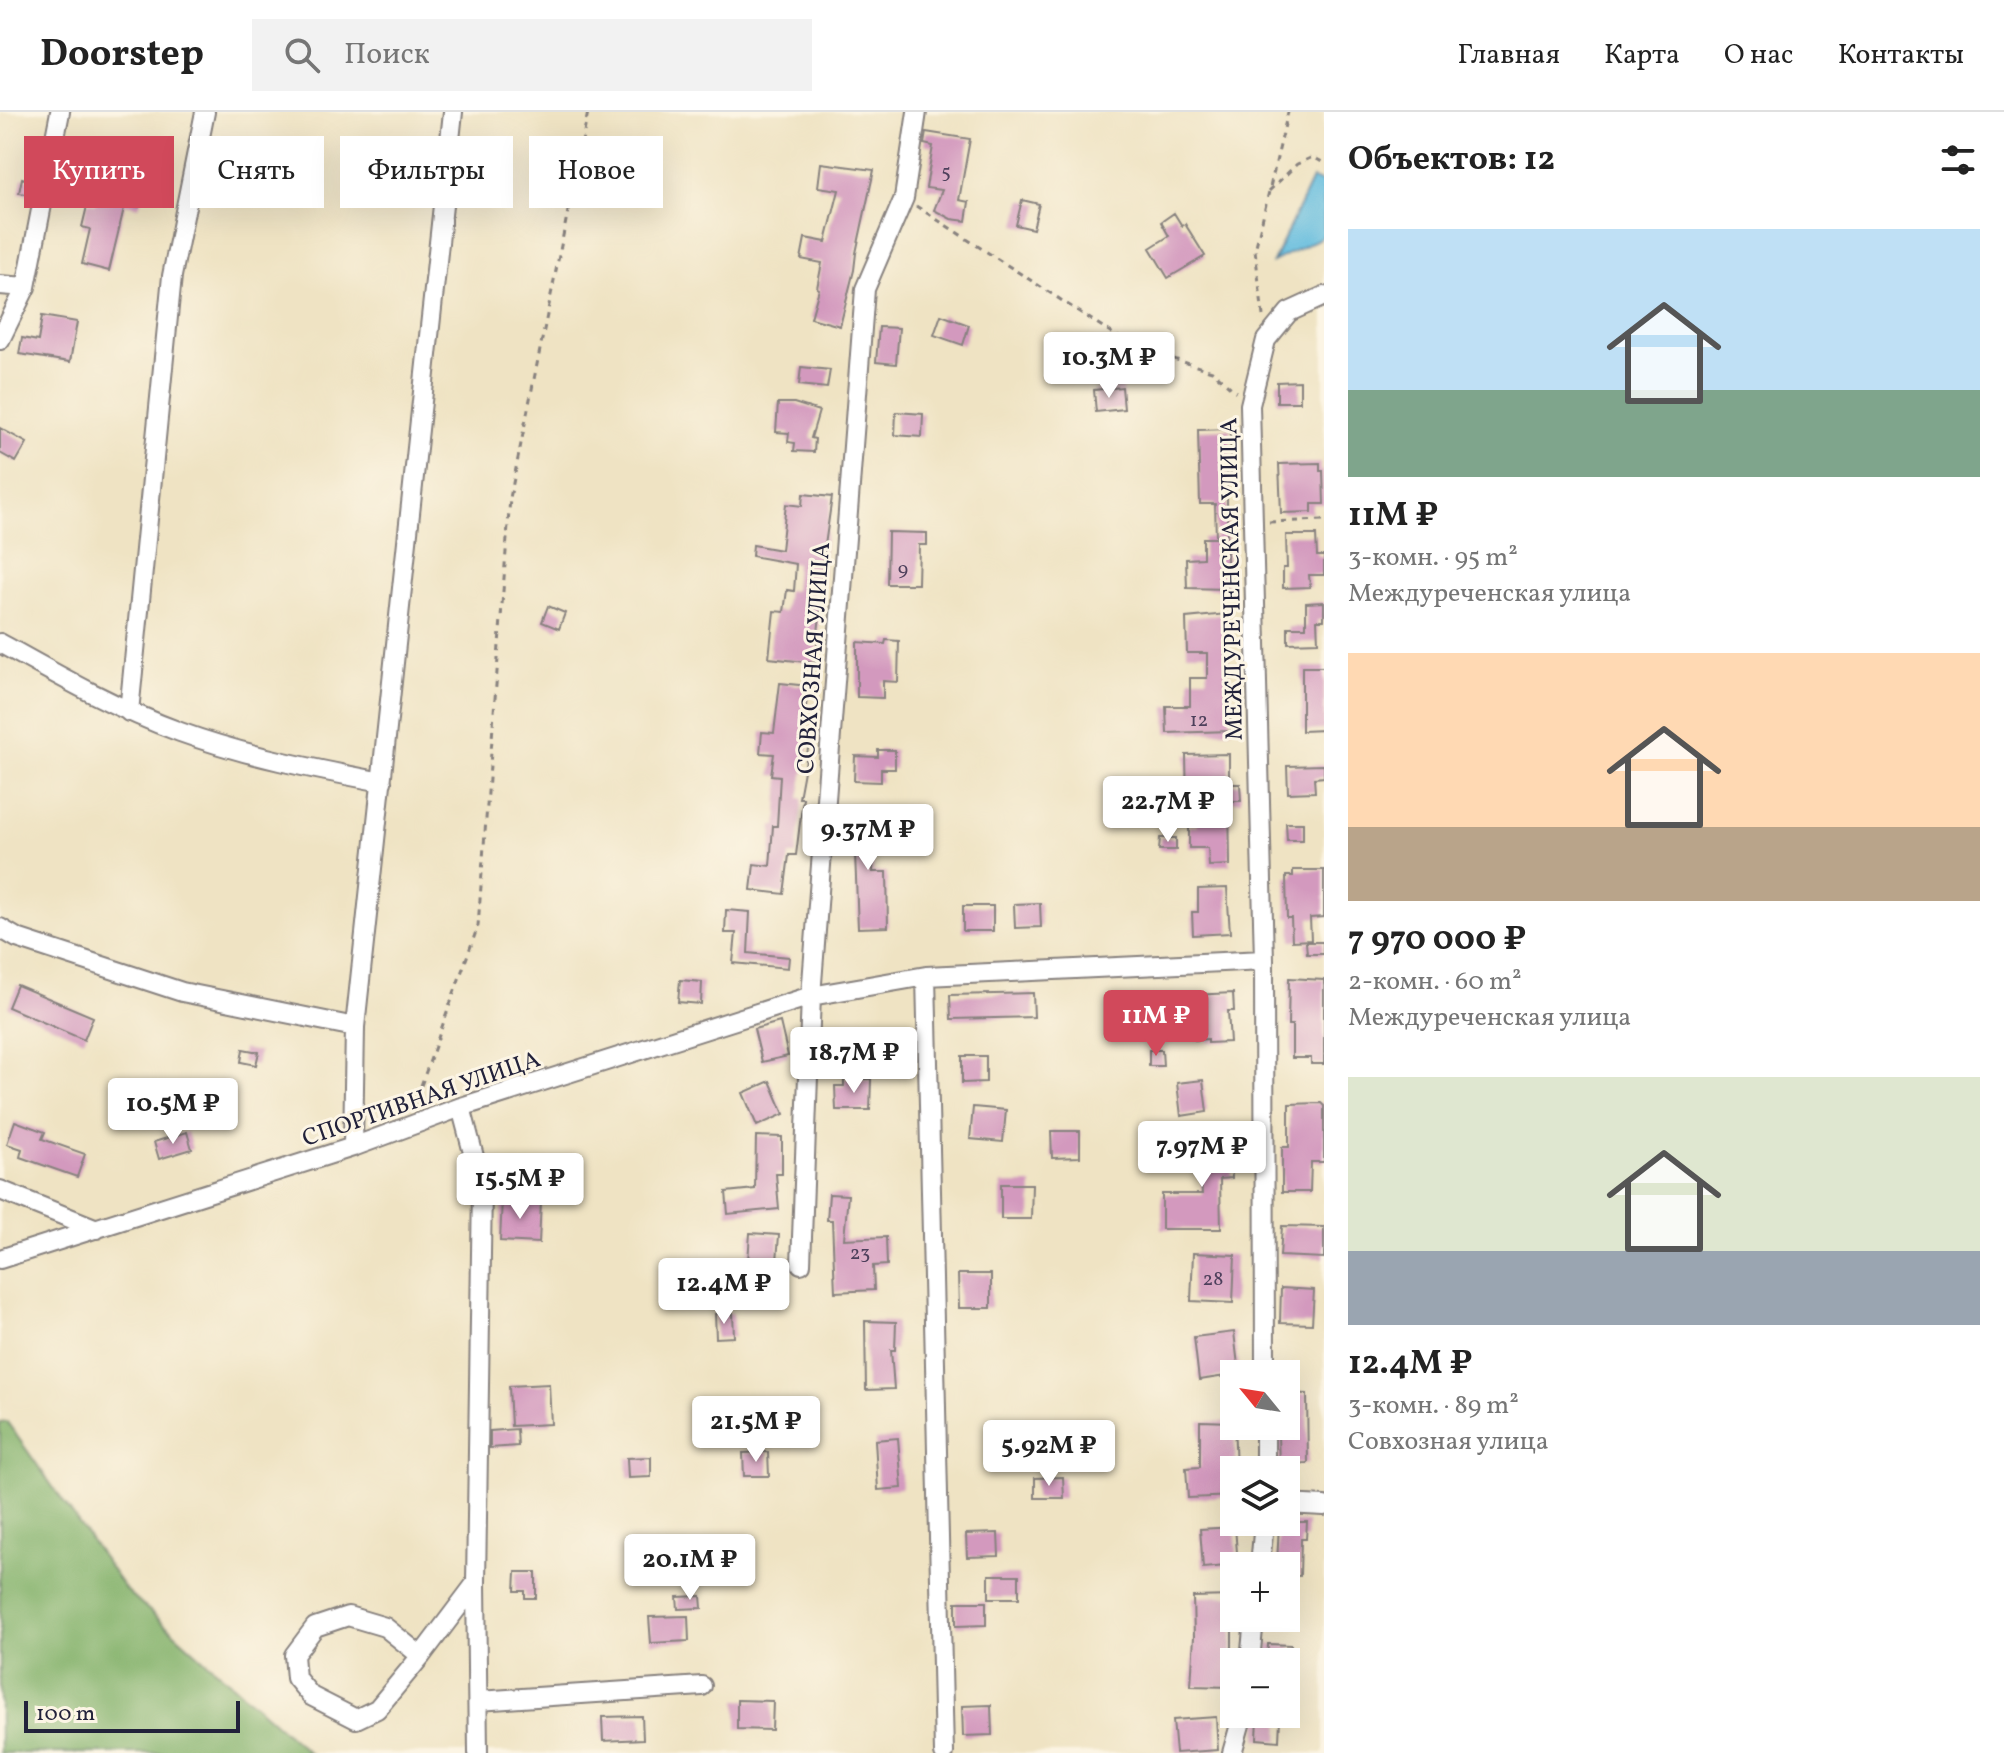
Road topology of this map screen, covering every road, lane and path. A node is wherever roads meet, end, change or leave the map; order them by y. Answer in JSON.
{"nodes":[{"id":1,"x":60,"y":112,"type":"edge"},
{"id":2,"x":205,"y":112,"type":"edge"},
{"id":3,"x":453,"y":112,"type":"edge"},
{"id":4,"x":588,"y":112,"type":"edge"},
{"id":5,"x":917,"y":112,"type":"edge"},
{"id":6,"x":1288,"y":112,"type":"edge"},
{"id":7,"x":1324,"y":163,"type":"edge"},
{"id":8,"x":1269,"y":191,"type":"junction"},
{"id":9,"x":904,"y":198,"type":"junction"},
{"id":10,"x":0,"y":285,"type":"edge"},
{"id":11,"x":26,"y":287,"type":"junction"},
{"id":12,"x":1324,"y":296,"type":"edge"},
{"id":13,"x":0,"y":340,"type":"edge"},
{"id":14,"x":1266,"y":340,"type":"junction"},
{"id":15,"x":1250,"y":405,"type":"junction"},
{"id":16,"x":1324,"y":520,"type":"edge"},
{"id":17,"x":1253,"y":522,"type":"junction"},
{"id":18,"x":0,"y":643,"type":"edge"},
{"id":19,"x":129,"y":712,"type":"junction"},
{"id":20,"x":382,"y":782,"type":"junction"},
{"id":21,"x":0,"y":928,"type":"edge"},
{"id":22,"x":1264,"y":960,"type":"junction"},
{"id":23,"x":926,"y":976,"type":"junction"},
{"id":24,"x":811,"y":996,"type":"junction"},
{"id":25,"x":355,"y":1027,"type":"junction"},
{"id":26,"x":461,"y":1107,"type":"junction"},
{"id":27,"x":406,"y":1128,"type":"junction"},
{"id":28,"x":353,"y":1147,"type":"junction"},
{"id":29,"x":0,"y":1190,"type":"edge"},
{"id":30,"x":97,"y":1229,"type":"junction"},
{"id":31,"x":0,"y":1259,"type":"edge"},
{"id":32,"x":801,"y":1264,"type":"dead end"},
{"id":33,"x":1265,"y":1360,"type":"edge"},
{"id":34,"x":1300,"y":1505,"type":"edge"},
{"id":35,"x":1324,"y":1506,"type":"edge"},
{"id":36,"x":476,"y":1583,"type":"junction"},
{"id":37,"x":421,"y":1656,"type":"junction"},
{"id":38,"x":702,"y":1686,"type":"dead end"},
{"id":39,"x":478,"y":1701,"type":"junction"},
{"id":40,"x":1239,"y":1728,"type":"edge"},
{"id":41,"x":478,"y":1753,"type":"edge"},
{"id":42,"x":944,"y":1753,"type":"edge"},
{"id":43,"x":1232,"y":1753,"type":"edge"}],
"edges":[{"from":1,"to":11,"type":"street"},
{"from":2,"to":19,"type":"street"},
{"from":3,"to":20,"type":"street"},
{"from":4,"to":27,"type":"path"},
{"from":5,"to":9,"type":"street","name":"СОВХОЗНАЯ УЛИЦА"},
{"from":6,"to":8,"type":"path"},
{"from":7,"to":8,"type":"path"},
{"from":8,"to":14,"type":"path"},
{"from":9,"to":15,"type":"path"},
{"from":9,"to":24,"type":"street","name":"СОВХОЗНАЯ УЛИЦА"},
{"from":10,"to":11,"type":"street"},
{"from":11,"to":13,"type":"street"},
{"from":12,"to":14,"type":"street","name":"МЕЖДУРЕЧЕНСКАЯ УЛИЦА"},
{"from":14,"to":15,"type":"street","name":"МЕЖДУРЕЧЕНСКАЯ УЛИЦА"},
{"from":15,"to":17,"type":"street","name":"МЕЖДУРЕЧЕНСКАЯ УЛИЦА"},
{"from":16,"to":17,"type":"path"},
{"from":17,"to":22,"type":"street","name":"МЕЖДУРЕЧЕНСКАЯ УЛИЦА"},
{"from":18,"to":19,"type":"street"},
{"from":19,"to":20,"type":"street"},
{"from":20,"to":25,"type":"street"},
{"from":21,"to":25,"type":"street"},
{"from":22,"to":23,"type":"street","name":"СПОРТИВНАЯ УЛИЦА"},
{"from":22,"to":33,"type":"street","name":"МЕЖДУРЕЧЕНСКАЯ УЛИЦА"},
{"from":23,"to":24,"type":"street","name":"СПОРТИВНАЯ УЛИЦА"},
{"from":23,"to":42,"type":"street"},
{"from":24,"to":26,"type":"street","name":"СПОРТИВНАЯ УЛИЦА"},
{"from":24,"to":32,"type":"street","name":"СОВХОЗНАЯ УЛИЦА"},
{"from":25,"to":28,"type":"street"},
{"from":26,"to":27,"type":"street","name":"СПОРТИВНАЯ УЛИЦА"},
{"from":26,"to":36,"type":"street"},
{"from":27,"to":28,"type":"street","name":"СПОРТИВНАЯ УЛИЦА"},
{"from":28,"to":30,"type":"street","name":"СПОРТИВНАЯ УЛИЦА"},
{"from":29,"to":30,"type":"street"},
{"from":30,"to":31,"type":"street","name":"СПОРТИВНАЯ УЛИЦА"},
{"from":34,"to":35,"type":"street"},
{"from":36,"to":37,"type":"street"},
{"from":36,"to":39,"type":"street"},
{"from":37,"to":37,"type":"street"},
{"from":38,"to":39,"type":"street"},
{"from":39,"to":41,"type":"street"},
{"from":40,"to":43,"type":"street"}]}
